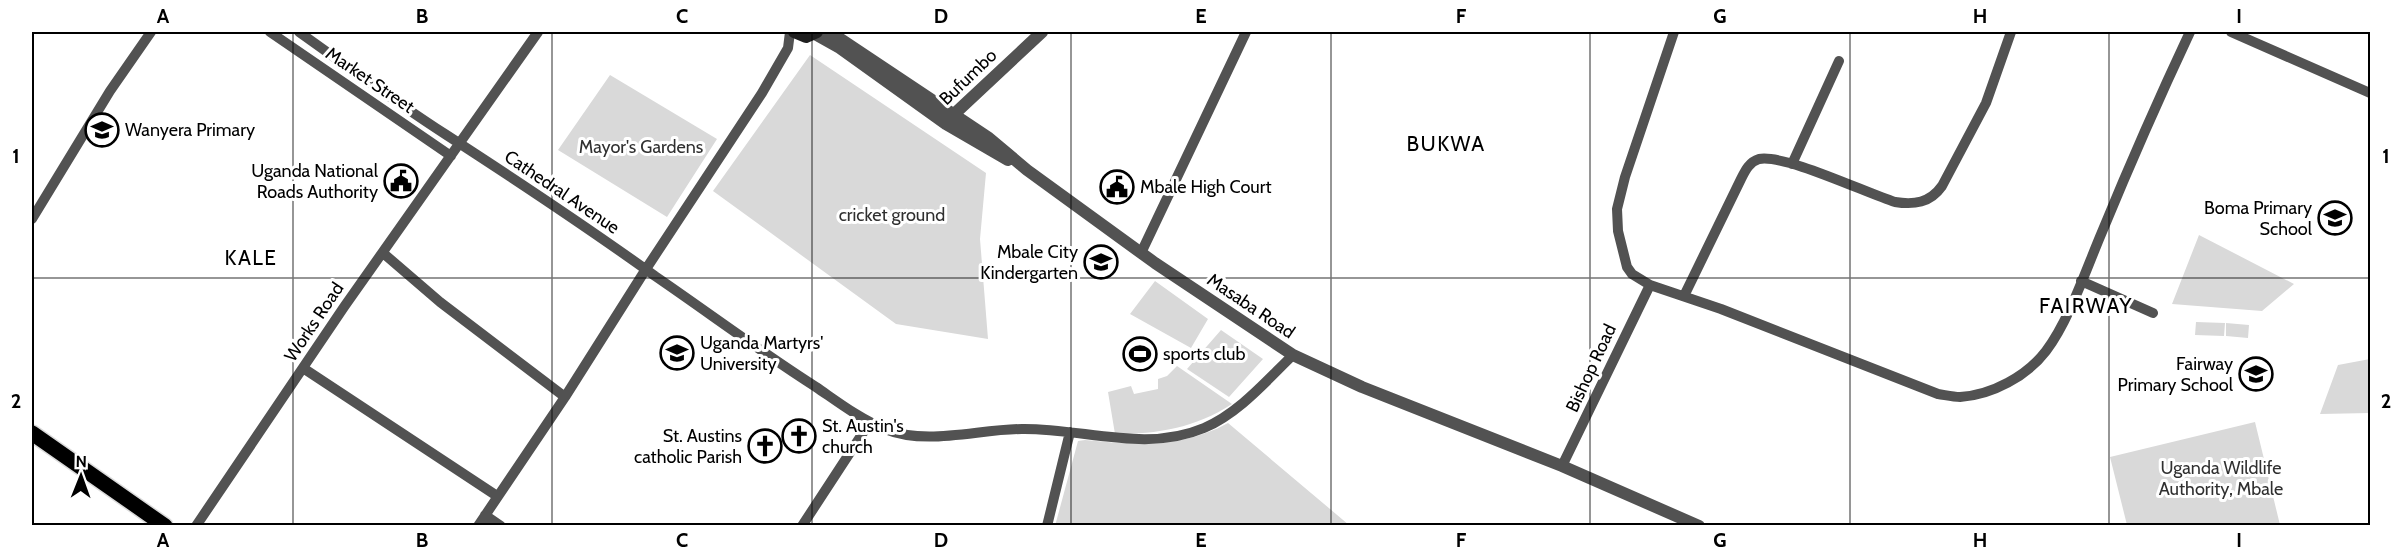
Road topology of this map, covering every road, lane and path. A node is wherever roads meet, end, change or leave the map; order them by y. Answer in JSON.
{"nodes":[{"id":1,"x":151,"y":32,"type":"edge"},
{"id":2,"x":270,"y":32,"type":"edge"},
{"id":3,"x":299,"y":32,"type":"edge"},
{"id":4,"x":538,"y":32,"type":"edge"},
{"id":5,"x":792,"y":32,"type":"edge"},
{"id":6,"x":830,"y":32,"type":"edge"},
{"id":7,"x":1042,"y":32,"type":"edge"},
{"id":8,"x":1246,"y":32,"type":"edge"},
{"id":9,"x":1674,"y":32,"type":"edge"},
{"id":10,"x":2011,"y":32,"type":"edge"},
{"id":11,"x":2190,"y":32,"type":"edge"},
{"id":12,"x":2231,"y":32,"type":"edge"},
{"id":13,"x":813,"y":34,"type":"edge"},
{"id":14,"x":788,"y":48,"type":"junction"},
{"id":15,"x":1839,"y":61,"type":"dead end"},
{"id":16,"x":373,"y":83,"type":"junction"},
{"id":17,"x":2370,"y":93,"type":"edge"},
{"id":18,"x":363,"y":96,"type":"junction"},
{"id":19,"x":950,"y":119,"type":"junction"},
{"id":20,"x":462,"y":142,"type":"junction"},
{"id":21,"x":452,"y":156,"type":"junction"},
{"id":22,"x":1792,"y":164,"type":"junction"},
{"id":23,"x":32,"y":219,"type":"edge"},
{"id":24,"x":383,"y":253,"type":"junction"},
{"id":25,"x":1141,"y":253,"type":"junction"},
{"id":26,"x":646,"y":269,"type":"junction"},
{"id":27,"x":2081,"y":281,"type":"junction"},
{"id":28,"x":1650,"y":285,"type":"junction"},
{"id":29,"x":1684,"y":296,"type":"junction"},
{"id":30,"x":2153,"y":313,"type":"dead end"},
{"id":31,"x":1293,"y":355,"type":"junction"},
{"id":32,"x":303,"y":368,"type":"junction"},
{"id":33,"x":565,"y":397,"type":"junction"},
{"id":34,"x":870,"y":422,"type":"junction"},
{"id":35,"x":1070,"y":432,"type":"junction"},
{"id":36,"x":32,"y":433,"type":"edge"},
{"id":37,"x":1562,"y":466,"type":"junction"},
{"id":38,"x":497,"y":496,"type":"junction"},
{"id":39,"x":485,"y":515,"type":"junction"},
{"id":40,"x":165,"y":525,"type":"edge"},
{"id":41,"x":196,"y":525,"type":"edge"},
{"id":42,"x":478,"y":525,"type":"edge"},
{"id":43,"x":501,"y":525,"type":"edge"},
{"id":44,"x":802,"y":525,"type":"edge"},
{"id":45,"x":1047,"y":525,"type":"edge"},
{"id":46,"x":1699,"y":525,"type":"edge"}],
"edges":[{"from":1,"to":23,"type":"street"},
{"from":2,"to":18,"type":"street","name":"Market Street"},
{"from":3,"to":16,"type":"street","name":"Market Street"},
{"from":4,"to":20,"type":"street","name":"Works Road"},
{"from":5,"to":13,"type":"main road"},
{"from":5,"to":14,"type":"street"},
{"from":6,"to":19,"type":"street"},
{"from":7,"to":19,"type":"street","name":"Bufumbo"},
{"from":8,"to":25,"type":"street"},
{"from":9,"to":28,"type":"street"},
{"from":10,"to":22,"type":"street"},
{"from":11,"to":27,"type":"street"},
{"from":12,"to":17,"type":"street"},
{"from":13,"to":14,"type":"street"},
{"from":13,"to":19,"type":"street"},
{"from":14,"to":26,"type":"street"},
{"from":15,"to":22,"type":"street"},
{"from":16,"to":18,"type":"street"},
{"from":16,"to":20,"type":"street","name":"Market Street"},
{"from":18,"to":21,"type":"street","name":"Market Street"},
{"from":19,"to":25,"type":"street","name":"Masaba Road"},
{"from":20,"to":21,"type":"street","name":"Works Road"},
{"from":20,"to":26,"type":"street","name":"Cathedral Avenue"},
{"from":21,"to":24,"type":"street","name":"Works Road"},
{"from":22,"to":29,"type":"street"},
{"from":24,"to":32,"type":"street","name":"Works Road"},
{"from":24,"to":33,"type":"street"},
{"from":25,"to":31,"type":"street","name":"Masaba Road"},
{"from":26,"to":33,"type":"street"},
{"from":26,"to":34,"type":"street","name":"Cathedral Avenue"},
{"from":27,"to":29,"type":"street"},
{"from":27,"to":30,"type":"street"},
{"from":28,"to":29,"type":"street"},
{"from":28,"to":37,"type":"street","name":"Bishop Road"},
{"from":31,"to":35,"type":"street","name":"Cathedral Avenue"},
{"from":31,"to":37,"type":"street","name":"Masaba Road"},
{"from":32,"to":38,"type":"street"},
{"from":32,"to":41,"type":"street","name":"Works Road"},
{"from":33,"to":38,"type":"street"},
{"from":34,"to":35,"type":"street","name":"Cathedral Avenue"},
{"from":34,"to":44,"type":"street"},
{"from":35,"to":45,"type":"street"},
{"from":36,"to":40,"type":"main road"},
{"from":37,"to":46,"type":"street","name":"Masaba Road"},
{"from":38,"to":39,"type":"street"},
{"from":39,"to":42,"type":"street"},
{"from":39,"to":43,"type":"street"}]}
